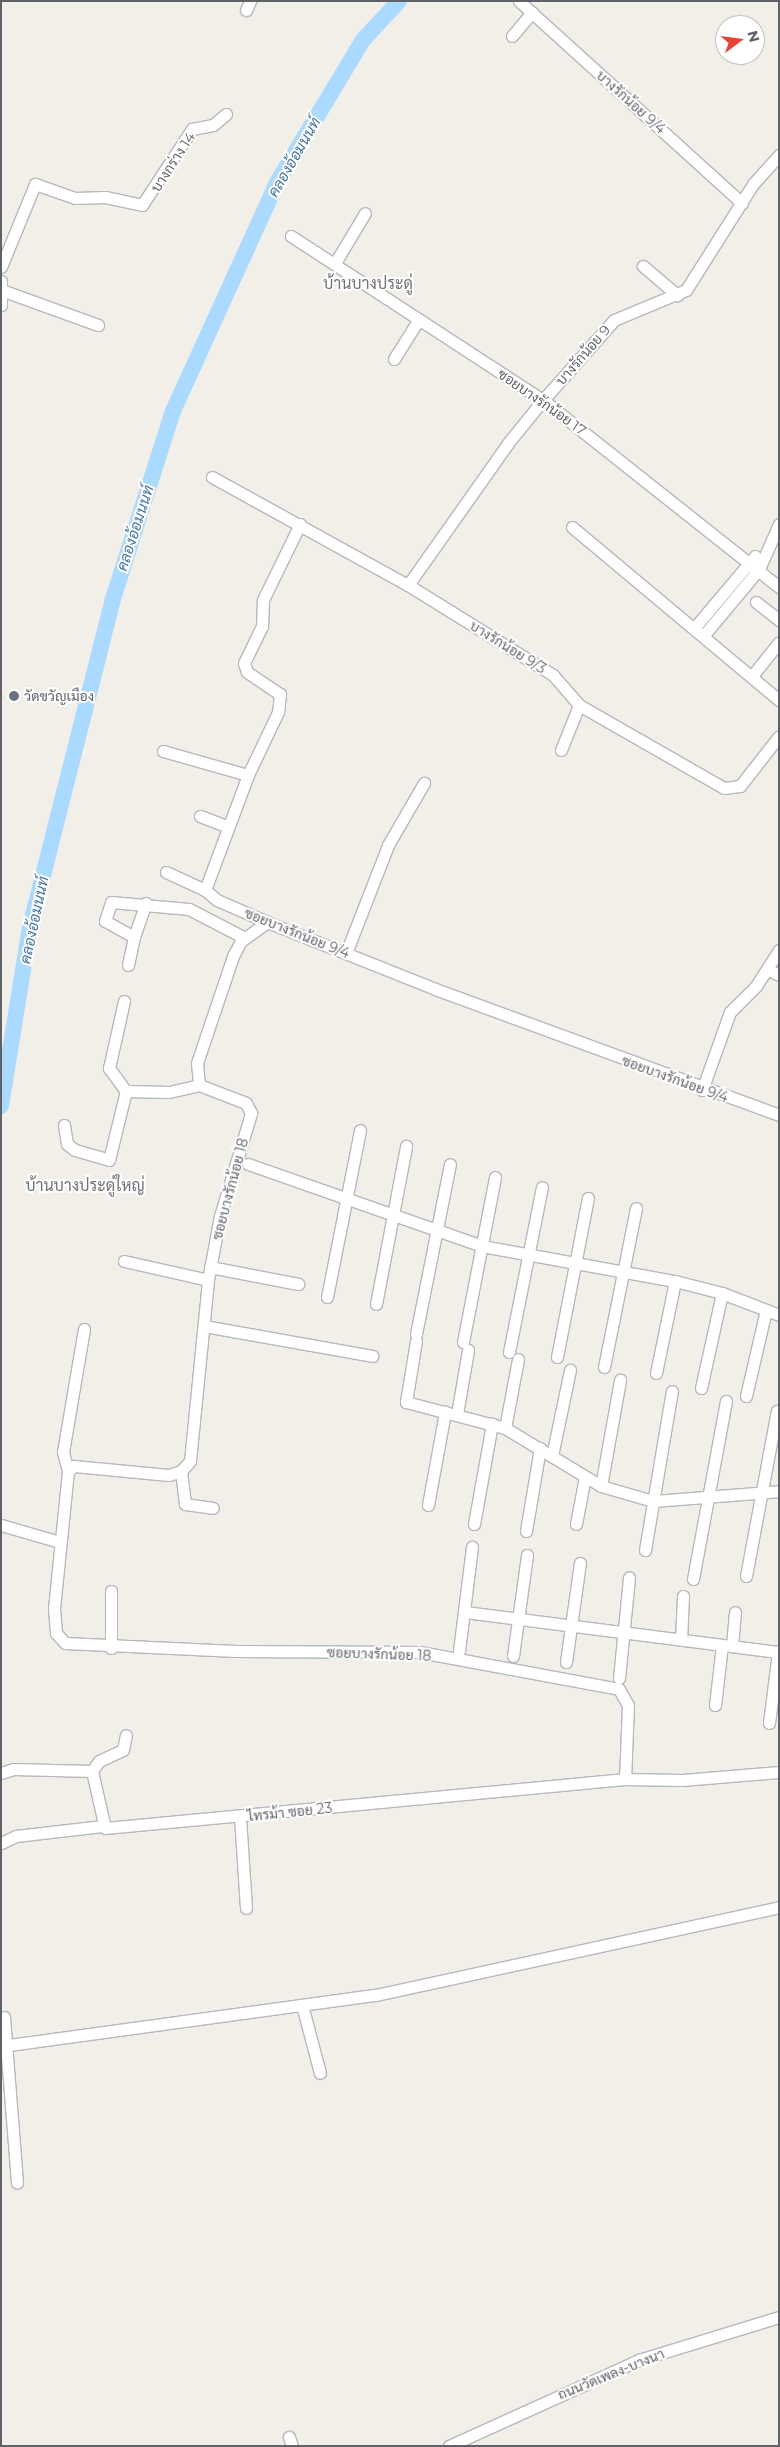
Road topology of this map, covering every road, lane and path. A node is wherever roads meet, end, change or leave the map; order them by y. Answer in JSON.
{"nodes":[{"id":1,"x":519,"y":1,"type":"edge"},
{"id":2,"x":532,"y":12,"type":"junction"},
{"id":3,"x":512,"y":36,"type":"dead end"},
{"id":4,"x":226,"y":114,"type":"dead end"},
{"id":5,"x":776,"y":162,"type":"edge"},
{"id":6,"x":742,"y":203,"type":"junction"},
{"id":7,"x":365,"y":213,"type":"dead end"},
{"id":8,"x":291,"y":236,"type":"dead end"},
{"id":9,"x":334,"y":263,"type":"junction"},
{"id":10,"x":643,"y":266,"type":"dead end"},
{"id":11,"x":1,"y":267,"type":"edge"},
{"id":12,"x":2,"y":286,"type":"edge"},
{"id":13,"x":677,"y":295,"type":"junction"},
{"id":14,"x":1,"y":305,"type":"edge"},
{"id":15,"x":419,"y":319,"type":"junction"},
{"id":16,"x":98,"y":325,"type":"dead end"},
{"id":17,"x":394,"y":359,"type":"dead end"},
{"id":18,"x":543,"y":400,"type":"junction"},
{"id":19,"x":212,"y":477,"type":"dead end"},
{"id":20,"x":300,"y":524,"type":"junction"},
{"id":21,"x":779,"y":524,"type":"edge"},
{"id":22,"x":572,"y":527,"type":"dead end"},
{"id":23,"x":763,"y":551,"type":"junction"},
{"id":24,"x":748,"y":560,"type":"junction"},
{"id":25,"x":759,"y":569,"type":"junction"},
{"id":26,"x":408,"y":585,"type":"junction"},
{"id":27,"x":779,"y":587,"type":"edge"},
{"id":28,"x":756,"y":602,"type":"dead end"},
{"id":29,"x":779,"y":620,"type":"edge"},
{"id":30,"x":700,"y":631,"type":"junction"},
{"id":31,"x":779,"y":642,"type":"edge"},
{"id":32,"x":752,"y":676,"type":"junction"},
{"id":33,"x":779,"y":700,"type":"edge"},
{"id":34,"x":579,"y":705,"type":"junction"},
{"id":35,"x":779,"y":736,"type":"edge"},
{"id":36,"x":560,"y":750,"type":"dead end"},
{"id":37,"x":163,"y":751,"type":"dead end"},
{"id":38,"x":248,"y":775,"type":"junction"},
{"id":39,"x":424,"y":783,"type":"dead end"},
{"id":40,"x":200,"y":816,"type":"dead end"},
{"id":41,"x":228,"y":828,"type":"junction"},
{"id":42,"x":166,"y":872,"type":"dead end"},
{"id":43,"x":205,"y":890,"type":"junction"},
{"id":44,"x":146,"y":903,"type":"junction"},
{"id":45,"x":267,"y":922,"type":"junction"},
{"id":46,"x":134,"y":937,"type":"junction"},
{"id":47,"x":245,"y":938,"type":"junction"},
{"id":48,"x":779,"y":950,"type":"edge"},
{"id":49,"x":346,"y":953,"type":"junction"},
{"id":50,"x":128,"y":966,"type":"dead end"},
{"id":51,"x":767,"y":969,"type":"junction"},
{"id":52,"x":779,"y":975,"type":"edge"},
{"id":53,"x":124,"y":1000,"type":"dead end"},
{"id":54,"x":200,"y":1085,"type":"junction"},
{"id":55,"x":702,"y":1090,"type":"junction"},
{"id":56,"x":126,"y":1091,"type":"junction"},
{"id":57,"x":779,"y":1115,"type":"edge"},
{"id":58,"x":64,"y":1125,"type":"dead end"},
{"id":59,"x":360,"y":1130,"type":"dead end"},
{"id":60,"x":406,"y":1146,"type":"dead end"},
{"id":61,"x":248,"y":1164,"type":"dead end"},
{"id":62,"x":450,"y":1164,"type":"dead end"},
{"id":63,"x":495,"y":1178,"type":"dead end"},
{"id":64,"x":542,"y":1187,"type":"dead end"},
{"id":65,"x":346,"y":1198,"type":"junction"},
{"id":66,"x":588,"y":1198,"type":"dead end"},
{"id":67,"x":636,"y":1208,"type":"dead end"},
{"id":68,"x":393,"y":1214,"type":"junction"},
{"id":69,"x":437,"y":1230,"type":"junction"},
{"id":70,"x":482,"y":1246,"type":"junction"},
{"id":71,"x":528,"y":1256,"type":"junction"},
{"id":72,"x":124,"y":1262,"type":"dead end"},
{"id":73,"x":575,"y":1266,"type":"junction"},
{"id":74,"x":210,"y":1267,"type":"junction"},
{"id":75,"x":626,"y":1272,"type":"junction"},
{"id":76,"x":208,"y":1280,"type":"junction"},
{"id":77,"x":675,"y":1282,"type":"junction"},
{"id":78,"x":298,"y":1284,"type":"dead end"},
{"id":79,"x":722,"y":1293,"type":"junction"},
{"id":80,"x":327,"y":1297,"type":"dead end"},
{"id":81,"x":376,"y":1304,"type":"dead end"},
{"id":82,"x":766,"y":1310,"type":"junction"},
{"id":83,"x":779,"y":1315,"type":"edge"},
{"id":84,"x":204,"y":1326,"type":"junction"},
{"id":85,"x":84,"y":1329,"type":"dead end"},
{"id":86,"x":372,"y":1356,"type":"dead end"},
{"id":87,"x":557,"y":1357,"type":"dead end"},
{"id":88,"x":604,"y":1367,"type":"dead end"},
{"id":89,"x":570,"y":1370,"type":"dead end"},
{"id":90,"x":656,"y":1373,"type":"dead end"},
{"id":91,"x":620,"y":1380,"type":"dead end"},
{"id":92,"x":701,"y":1388,"type":"dead end"},
{"id":93,"x":672,"y":1391,"type":"dead end"},
{"id":94,"x":746,"y":1396,"type":"dead end"},
{"id":95,"x":726,"y":1401,"type":"dead end"},
{"id":96,"x":777,"y":1411,"type":"dead end"},
{"id":97,"x":445,"y":1412,"type":"junction"},
{"id":98,"x":457,"y":1414,"type":"junction"},
{"id":99,"x":492,"y":1424,"type":"junction"},
{"id":100,"x":505,"y":1428,"type":"junction"},
{"id":101,"x":540,"y":1448,"type":"junction"},
{"id":102,"x":552,"y":1456,"type":"junction"},
{"id":103,"x":68,"y":1471,"type":"junction"},
{"id":104,"x":181,"y":1471,"type":"junction"},
{"id":105,"x":585,"y":1477,"type":"junction"},
{"id":106,"x":601,"y":1486,"type":"junction"},
{"id":107,"x":760,"y":1490,"type":"junction"},
{"id":108,"x":779,"y":1491,"type":"edge"},
{"id":109,"x":706,"y":1499,"type":"junction"},
{"id":110,"x":653,"y":1500,"type":"junction"},
{"id":111,"x":428,"y":1505,"type":"dead end"},
{"id":112,"x":213,"y":1508,"type":"dead end"},
{"id":113,"x":474,"y":1524,"type":"dead end"},
{"id":114,"x":576,"y":1524,"type":"dead end"},
{"id":115,"x":1,"y":1525,"type":"edge"},
{"id":116,"x":526,"y":1531,"type":"dead end"},
{"id":117,"x":60,"y":1542,"type":"junction"},
{"id":118,"x":472,"y":1547,"type":"dead end"},
{"id":119,"x":645,"y":1550,"type":"dead end"},
{"id":120,"x":528,"y":1555,"type":"dead end"},
{"id":121,"x":580,"y":1563,"type":"dead end"},
{"id":122,"x":746,"y":1576,"type":"dead end"},
{"id":123,"x":629,"y":1577,"type":"dead end"},
{"id":124,"x":692,"y":1579,"type":"dead end"},
{"id":125,"x":111,"y":1591,"type":"dead end"},
{"id":126,"x":684,"y":1596,"type":"dead end"},
{"id":127,"x":465,"y":1612,"type":"junction"},
{"id":128,"x":735,"y":1612,"type":"dead end"},
{"id":129,"x":519,"y":1619,"type":"junction"},
{"id":130,"x":572,"y":1626,"type":"junction"},
{"id":131,"x":622,"y":1632,"type":"junction"},
{"id":132,"x":681,"y":1640,"type":"junction"},
{"id":133,"x":727,"y":1646,"type":"junction"},
{"id":134,"x":111,"y":1648,"type":"junction"},
{"id":135,"x":459,"y":1650,"type":"dead end"},
{"id":136,"x":778,"y":1652,"type":"edge"},
{"id":137,"x":514,"y":1656,"type":"dead end"},
{"id":138,"x":566,"y":1662,"type":"dead end"},
{"id":139,"x":619,"y":1678,"type":"dead end"},
{"id":140,"x":715,"y":1705,"type":"dead end"},
{"id":141,"x":769,"y":1723,"type":"dead end"},
{"id":142,"x":126,"y":1735,"type":"dead end"},
{"id":143,"x":92,"y":1771,"type":"junction"},
{"id":144,"x":779,"y":1772,"type":"edge"},
{"id":145,"x":1,"y":1773,"type":"edge"},
{"id":146,"x":625,"y":1779,"type":"junction"},
{"id":147,"x":240,"y":1817,"type":"junction"},
{"id":148,"x":102,"y":1826,"type":"junction"},
{"id":149,"x":1,"y":1843,"type":"edge"},
{"id":150,"x":779,"y":1906,"type":"edge"},
{"id":151,"x":246,"y":1908,"type":"dead end"},
{"id":152,"x":302,"y":2005,"type":"junction"},
{"id":153,"x":4,"y":2017,"type":"dead end"},
{"id":154,"x":9,"y":2045,"type":"junction"},
{"id":155,"x":320,"y":2074,"type":"dead end"},
{"id":156,"x":17,"y":2182,"type":"dead end"},
{"id":157,"x":779,"y":2317,"type":"edge"},
{"id":158,"x":450,"y":2446,"type":"edge"}],
"edges":[{"from":1,"to":2,"type":"street","name":"บางรักน้อย 9/4"},
{"from":2,"to":3,"type":"street"},
{"from":2,"to":6,"type":"street","name":"บางรักน้อย 9/4"},
{"from":4,"to":11,"type":"street","name":"บางกร่าง 14"},
{"from":5,"to":6,"type":"street","name":"บางรักน้อย 9"},
{"from":6,"to":13,"type":"street","name":"บางรักน้อย 9"},
{"from":7,"to":9,"type":"street"},
{"from":8,"to":9,"type":"street","name":"ซอยบางรักน้อย 17"},
{"from":9,"to":15,"type":"street","name":"ซอยบางรักน้อย 17"},
{"from":10,"to":13,"type":"street"},
{"from":12,"to":14,"type":"street"},
{"from":12,"to":16,"type":"street"},
{"from":13,"to":18,"type":"street","name":"บางรักน้อย 9"},
{"from":15,"to":17,"type":"street"},
{"from":15,"to":18,"type":"street","name":"ซอยบางรักน้อย 17"},
{"from":18,"to":24,"type":"street","name":"ซอยบางรักน้อย 17"},
{"from":18,"to":26,"type":"street","name":"บางรักน้อย 9"},
{"from":19,"to":20,"type":"street","name":"บางรักน้อย 9/3"},
{"from":20,"to":26,"type":"street","name":"บางรักน้อย 9/3"},
{"from":20,"to":38,"type":"street"},
{"from":21,"to":23,"type":"street"},
{"from":22,"to":30,"type":"street"},
{"from":23,"to":24,"type":"street"},
{"from":23,"to":25,"type":"street"},
{"from":24,"to":25,"type":"street","name":"ซอยบางรักน้อย 17"},
{"from":24,"to":30,"type":"street"},
{"from":25,"to":27,"type":"street","name":"ซอยบางรักน้อย 17"},
{"from":25,"to":30,"type":"street"},
{"from":26,"to":34,"type":"street","name":"บางรักน้อย 9/3"},
{"from":28,"to":29,"type":"street"},
{"from":30,"to":32,"type":"street"},
{"from":31,"to":32,"type":"street"},
{"from":32,"to":33,"type":"street"},
{"from":34,"to":35,"type":"street","name":"บางรักน้อย 9/3"},
{"from":34,"to":36,"type":"street"},
{"from":37,"to":38,"type":"street"},
{"from":38,"to":41,"type":"street"},
{"from":39,"to":49,"type":"street"},
{"from":40,"to":41,"type":"street"},
{"from":41,"to":43,"type":"street"},
{"from":42,"to":43,"type":"street","name":"ซอยบางรักน้อย 9/4"},
{"from":43,"to":45,"type":"street","name":"ซอยบางรักน้อย 9/4"},
{"from":44,"to":46,"type":"street"},
{"from":44,"to":46,"type":"street"},
{"from":44,"to":47,"type":"street"},
{"from":45,"to":47,"type":"street"},
{"from":45,"to":49,"type":"street","name":"ซอยบางรักน้อย 9/4"},
{"from":46,"to":50,"type":"street"},
{"from":47,"to":54,"type":"street"},
{"from":48,"to":51,"type":"street"},
{"from":49,"to":55,"type":"street","name":"ซอยบางรักน้อย 9/4"},
{"from":51,"to":52,"type":"street"},
{"from":51,"to":55,"type":"street"},
{"from":53,"to":56,"type":"street"},
{"from":54,"to":56,"type":"street"},
{"from":54,"to":74,"type":"street","name":"ซอยบางรักน้อย 18"},
{"from":55,"to":57,"type":"street","name":"ซอยบางรักน้อย 9/4"},
{"from":56,"to":58,"type":"street"},
{"from":59,"to":65,"type":"street"},
{"from":60,"to":68,"type":"street"},
{"from":61,"to":65,"type":"street"},
{"from":62,"to":69,"type":"street"},
{"from":63,"to":70,"type":"street"},
{"from":64,"to":71,"type":"street"},
{"from":65,"to":68,"type":"street"},
{"from":65,"to":80,"type":"street"},
{"from":66,"to":73,"type":"street"},
{"from":67,"to":75,"type":"street"},
{"from":68,"to":69,"type":"street"},
{"from":68,"to":81,"type":"street"},
{"from":69,"to":70,"type":"street"},
{"from":69,"to":97,"type":"street"},
{"from":70,"to":71,"type":"street"},
{"from":70,"to":98,"type":"street"},
{"from":71,"to":73,"type":"street"},
{"from":71,"to":100,"type":"street"},
{"from":72,"to":76,"type":"street"},
{"from":73,"to":75,"type":"street"},
{"from":73,"to":87,"type":"street"},
{"from":74,"to":76,"type":"street","name":"ซอยบางรักน้อย 18"},
{"from":74,"to":78,"type":"street"},
{"from":75,"to":77,"type":"street"},
{"from":75,"to":88,"type":"street"},
{"from":76,"to":84,"type":"street","name":"ซอยบางรักน้อย 18"},
{"from":77,"to":79,"type":"street"},
{"from":77,"to":90,"type":"street"},
{"from":79,"to":82,"type":"street"},
{"from":79,"to":92,"type":"street"},
{"from":82,"to":83,"type":"street"},
{"from":82,"to":94,"type":"street"},
{"from":84,"to":86,"type":"street"},
{"from":84,"to":104,"type":"street","name":"ซอยบางรักน้อย 18"},
{"from":85,"to":103,"type":"street","name":"ซอยบางรักน้อย 18"},
{"from":89,"to":102,"type":"street"},
{"from":91,"to":106,"type":"street"},
{"from":93,"to":110,"type":"street"},
{"from":95,"to":109,"type":"street"},
{"from":96,"to":107,"type":"street"},
{"from":97,"to":98,"type":"street"},
{"from":97,"to":111,"type":"street"},
{"from":98,"to":99,"type":"street"},
{"from":99,"to":100,"type":"street"},
{"from":99,"to":113,"type":"street"},
{"from":100,"to":101,"type":"street"},
{"from":101,"to":102,"type":"street"},
{"from":101,"to":116,"type":"street"},
{"from":102,"to":105,"type":"street"},
{"from":103,"to":104,"type":"street"},
{"from":103,"to":117,"type":"street","name":"ซอยบางรักน้อย 18"},
{"from":104,"to":112,"type":"street"},
{"from":105,"to":106,"type":"street"},
{"from":105,"to":114,"type":"street"},
{"from":106,"to":110,"type":"street"},
{"from":107,"to":108,"type":"street"},
{"from":107,"to":109,"type":"street"},
{"from":107,"to":122,"type":"street"},
{"from":109,"to":110,"type":"street"},
{"from":109,"to":124,"type":"street"},
{"from":110,"to":119,"type":"street"},
{"from":115,"to":117,"type":"street"},
{"from":117,"to":134,"type":"street","name":"ซอยบางรักน้อย 18"},
{"from":118,"to":127,"type":"street"},
{"from":120,"to":129,"type":"street"},
{"from":121,"to":130,"type":"street"},
{"from":123,"to":131,"type":"street"},
{"from":125,"to":134,"type":"street"},
{"from":126,"to":132,"type":"street"},
{"from":127,"to":129,"type":"street"},
{"from":127,"to":135,"type":"street"},
{"from":128,"to":133,"type":"street"},
{"from":129,"to":130,"type":"street"},
{"from":129,"to":137,"type":"street"},
{"from":130,"to":131,"type":"street"},
{"from":130,"to":138,"type":"street"},
{"from":131,"to":132,"type":"street"},
{"from":131,"to":139,"type":"street"},
{"from":132,"to":133,"type":"street"},
{"from":133,"to":136,"type":"street"},
{"from":133,"to":140,"type":"street"},
{"from":134,"to":146,"type":"street","name":"ซอยบางรักน้อย 18"},
{"from":136,"to":141,"type":"street"},
{"from":142,"to":143,"type":"street"},
{"from":143,"to":145,"type":"street"},
{"from":143,"to":148,"type":"street"},
{"from":144,"to":146,"type":"street"},
{"from":146,"to":147,"type":"street","name":"ไทรม้า ซอย 23"},
{"from":147,"to":148,"type":"street","name":"ไทรม้า ซอย 23"},
{"from":147,"to":151,"type":"street"},
{"from":148,"to":149,"type":"street","name":"ไทรม้า ซอย 23"},
{"from":150,"to":152,"type":"street"},
{"from":152,"to":154,"type":"street"},
{"from":152,"to":155,"type":"street"},
{"from":153,"to":154,"type":"street"},
{"from":154,"to":156,"type":"street"},
{"from":157,"to":158,"type":"street","name":"ถนนวัดเพลง-บางนา"}]}
